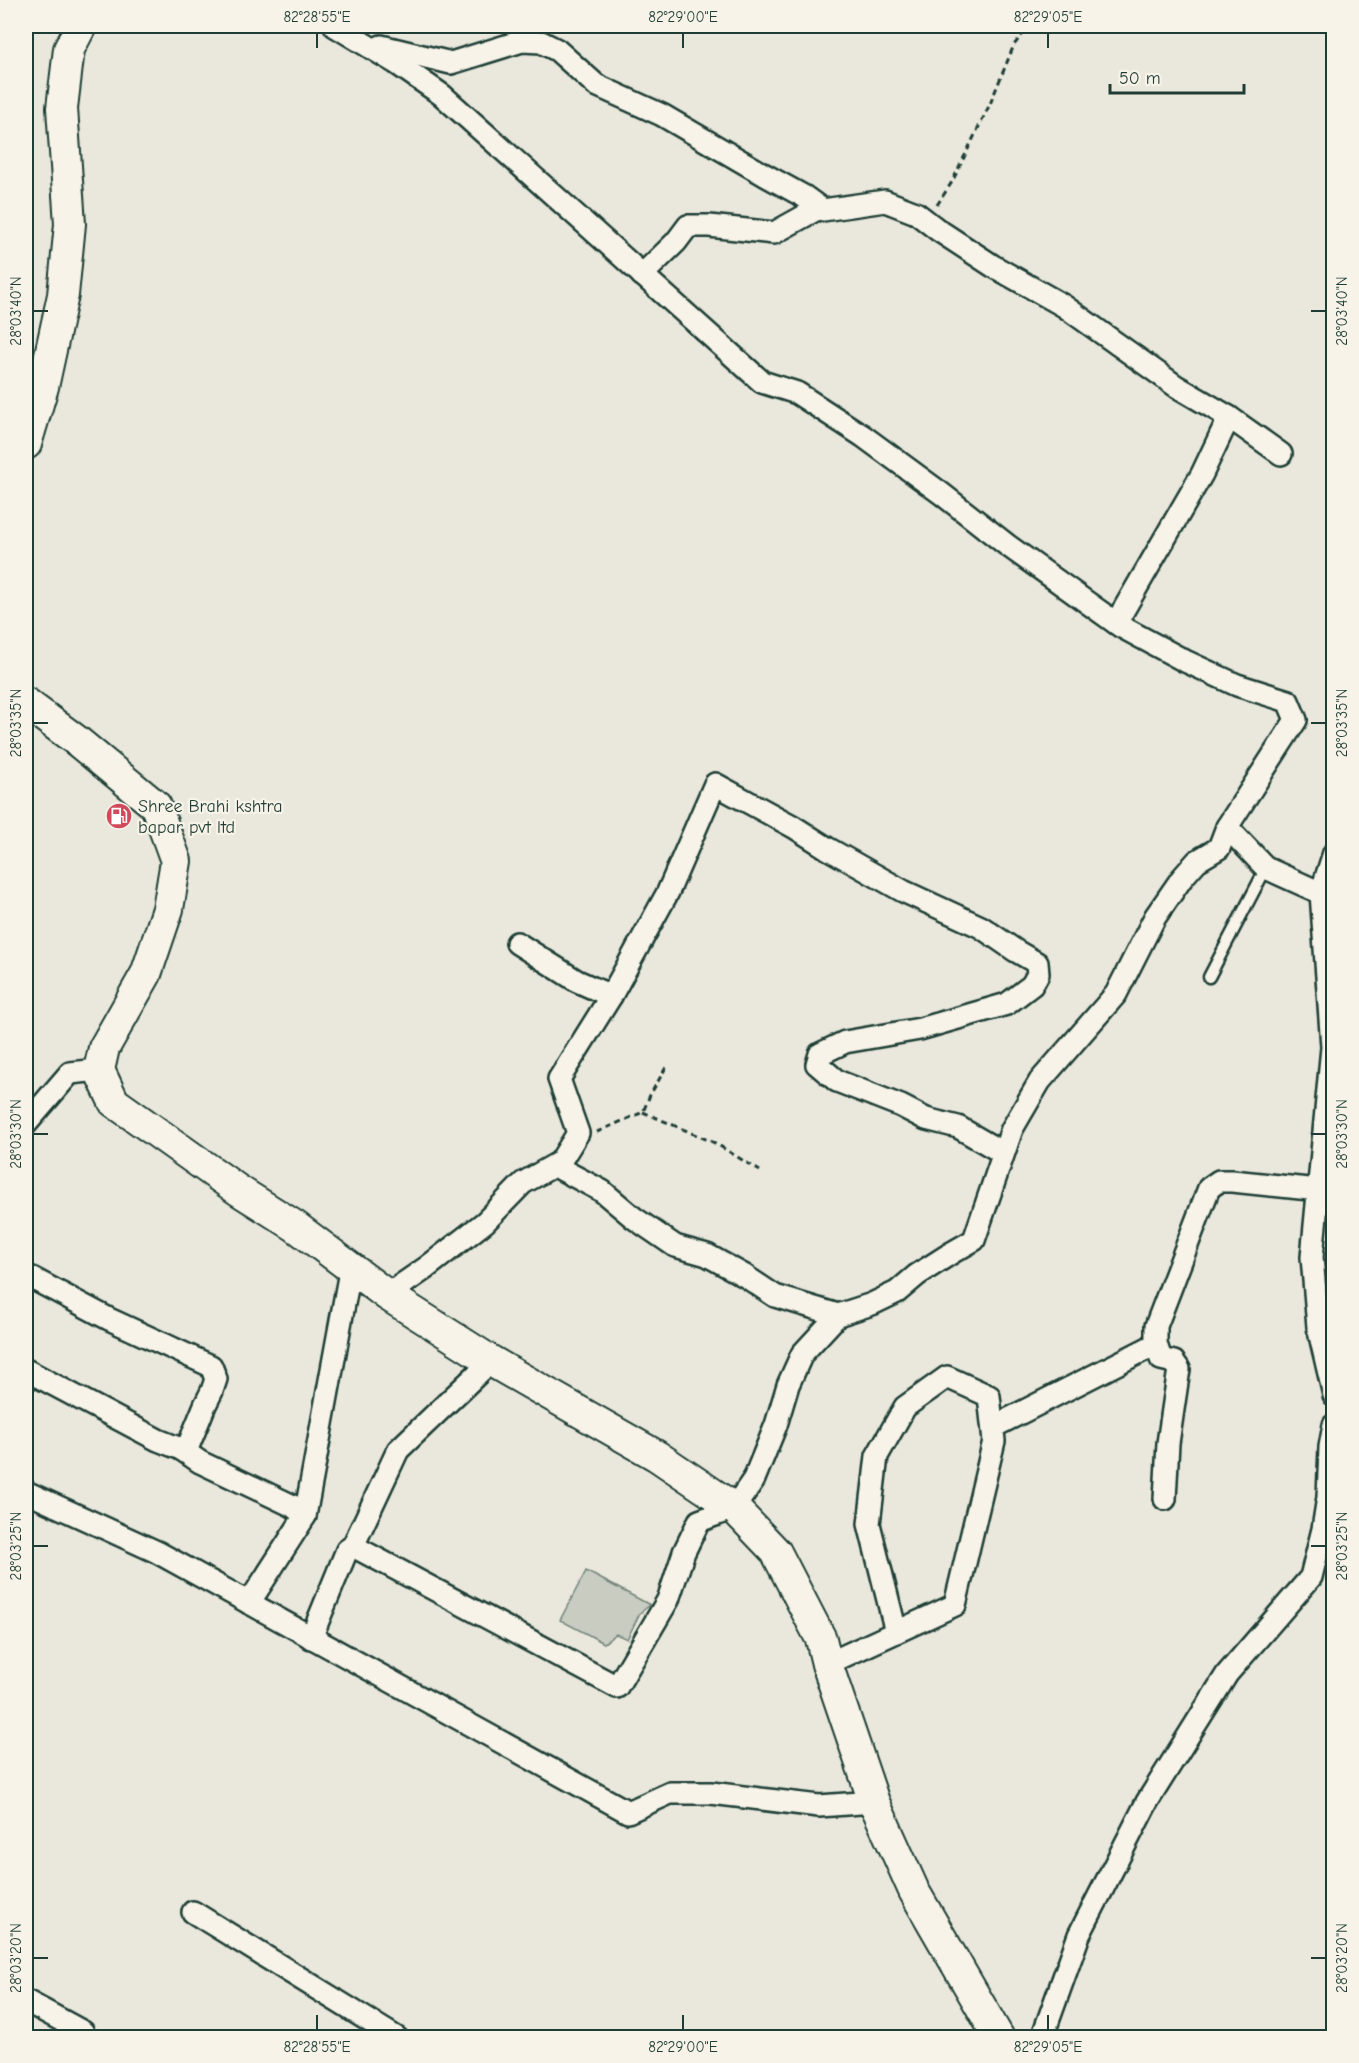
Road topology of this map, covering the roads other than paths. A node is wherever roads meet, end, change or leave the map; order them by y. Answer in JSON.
{"nodes":[{"id":1,"x":81,"y":26,"type":"edge"},
{"id":2,"x":341,"y":29,"type":"edge"},
{"id":3,"x":819,"y":208,"type":"junction"},
{"id":4,"x":642,"y":275,"type":"junction"},
{"id":5,"x":1229,"y":417,"type":"junction"},
{"id":6,"x":26,"y":444,"type":"edge"},
{"id":7,"x":1281,"y":454,"type":"dead end"},
{"id":8,"x":1116,"y":623,"type":"junction"},
{"id":9,"x":26,"y":703,"type":"edge"},
{"id":10,"x":1227,"y":827,"type":"junction"},
{"id":11,"x":1334,"y":854,"type":"edge"},
{"id":12,"x":1266,"y":868,"type":"junction"},
{"id":13,"x":1321,"y":893,"type":"junction"},
{"id":14,"x":517,"y":943,"type":"dead end"},
{"id":15,"x":1209,"y":977,"type":"dead end"},
{"id":16,"x":610,"y":996,"type":"junction"},
{"id":17,"x":99,"y":1070,"type":"junction"},
{"id":18,"x":26,"y":1124,"type":"edge"},
{"id":19,"x":1003,"y":1154,"type":"junction"},
{"id":20,"x":555,"y":1166,"type":"junction"},
{"id":21,"x":1319,"y":1190,"type":"junction"},
{"id":22,"x":351,"y":1266,"type":"junction"},
{"id":23,"x":26,"y":1275,"type":"edge"},
{"id":24,"x":387,"y":1295,"type":"junction"},
{"id":25,"x":838,"y":1315,"type":"junction"},
{"id":26,"x":1156,"y":1344,"type":"junction"},
{"id":27,"x":491,"y":1361,"type":"junction"},
{"id":28,"x":26,"y":1370,"type":"edge"},
{"id":29,"x":1334,"y":1395,"type":"edge"},
{"id":30,"x":1334,"y":1425,"type":"edge"},
{"id":31,"x":993,"y":1427,"type":"junction"},
{"id":32,"x":181,"y":1449,"type":"junction"},
{"id":33,"x":26,"y":1492,"type":"edge"},
{"id":34,"x":1165,"y":1499,"type":"dead end"},
{"id":35,"x":734,"y":1508,"type":"junction"},
{"id":36,"x":305,"y":1516,"type":"junction"},
{"id":37,"x":1328,"y":1522,"type":"edge"},
{"id":38,"x":352,"y":1546,"type":"junction"},
{"id":39,"x":249,"y":1603,"type":"junction"},
{"id":40,"x":896,"y":1632,"type":"junction"},
{"id":41,"x":311,"y":1638,"type":"junction"},
{"id":42,"x":827,"y":1664,"type":"junction"},
{"id":43,"x":874,"y":1802,"type":"junction"},
{"id":44,"x":194,"y":1912,"type":"dead end"},
{"id":45,"x":26,"y":2001,"type":"edge"},
{"id":46,"x":83,"y":2032,"type":"dead end"},
{"id":47,"x":397,"y":2037,"type":"edge"},
{"id":48,"x":999,"y":2037,"type":"edge"},
{"id":49,"x":1042,"y":2037,"type":"edge"}],
"edges":[{"from":1,"to":6,"type":"street"},
{"from":2,"to":3,"type":"street"},
{"from":2,"to":4,"type":"street"},
{"from":3,"to":4,"type":"street"},
{"from":3,"to":5,"type":"street"},
{"from":4,"to":8,"type":"street"},
{"from":5,"to":7,"type":"street"},
{"from":5,"to":8,"type":"street"},
{"from":8,"to":10,"type":"street"},
{"from":9,"to":17,"type":"street"},
{"from":10,"to":12,"type":"street"},
{"from":10,"to":19,"type":"street"},
{"from":11,"to":13,"type":"street"},
{"from":12,"to":13,"type":"street"},
{"from":12,"to":15,"type":"lane"},
{"from":13,"to":21,"type":"street"},
{"from":14,"to":16,"type":"street"},
{"from":16,"to":19,"type":"street"},
{"from":16,"to":20,"type":"street"},
{"from":17,"to":18,"type":"street"},
{"from":17,"to":22,"type":"street"},
{"from":19,"to":25,"type":"street"},
{"from":20,"to":24,"type":"street"},
{"from":20,"to":25,"type":"street"},
{"from":21,"to":26,"type":"street"},
{"from":21,"to":29,"type":"street"},
{"from":22,"to":24,"type":"street"},
{"from":22,"to":36,"type":"street"},
{"from":23,"to":32,"type":"street"},
{"from":24,"to":27,"type":"street"},
{"from":25,"to":35,"type":"street"},
{"from":26,"to":31,"type":"street"},
{"from":26,"to":34,"type":"street"},
{"from":27,"to":35,"type":"street"},
{"from":27,"to":38,"type":"street"},
{"from":28,"to":32,"type":"street"},
{"from":30,"to":37,"type":"street"},
{"from":31,"to":40,"type":"street"},
{"from":31,"to":40,"type":"street"},
{"from":32,"to":36,"type":"street"},
{"from":33,"to":39,"type":"street"},
{"from":35,"to":38,"type":"street"},
{"from":35,"to":42,"type":"street"},
{"from":36,"to":39,"type":"street"},
{"from":37,"to":49,"type":"street"},
{"from":38,"to":41,"type":"street"},
{"from":39,"to":41,"type":"street"},
{"from":40,"to":42,"type":"street"},
{"from":41,"to":43,"type":"street"},
{"from":42,"to":43,"type":"street"},
{"from":43,"to":48,"type":"street"},
{"from":44,"to":47,"type":"street"},
{"from":45,"to":46,"type":"street"}]}
